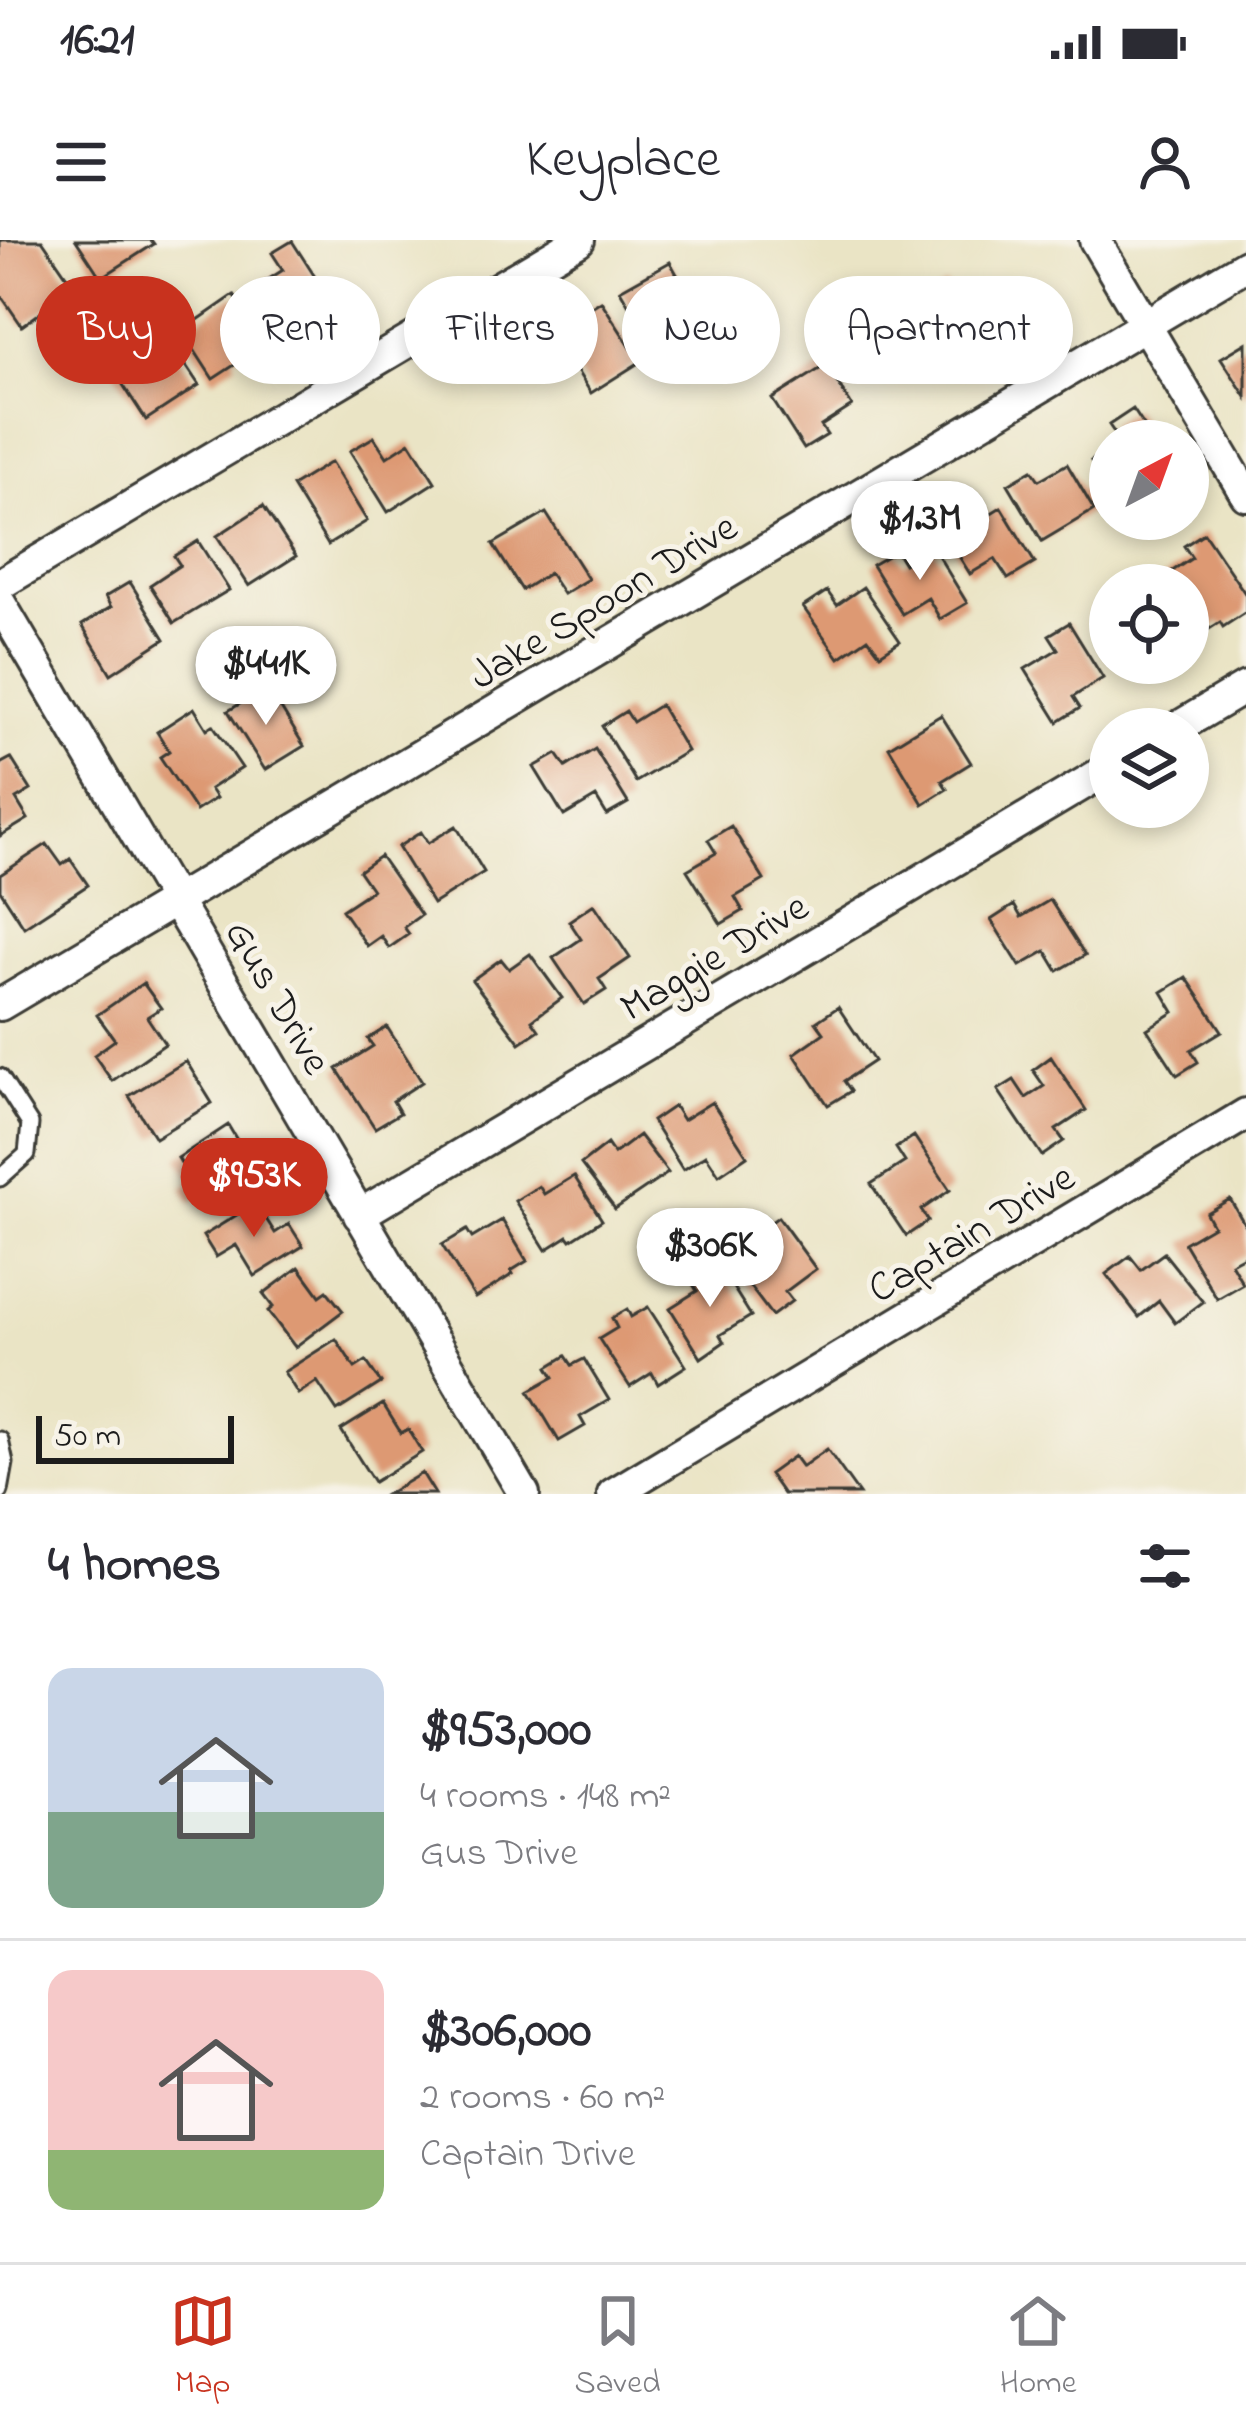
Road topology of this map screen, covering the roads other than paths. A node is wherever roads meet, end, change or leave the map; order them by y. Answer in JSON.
{"nodes":[{"id":1,"x":579,"y":240,"type":"edge"},
{"id":2,"x":1095,"y":240,"type":"edge"},
{"id":3,"x":1246,"y":265,"type":"edge"},
{"id":4,"x":1145,"y":324,"type":"junction"},
{"id":5,"x":1246,"y":495,"type":"edge"},
{"id":6,"x":0,"y":584,"type":"edge"},
{"id":7,"x":0,"y":604,"type":"edge"},
{"id":8,"x":1246,"y":687,"type":"edge"},
{"id":9,"x":1209,"y":709,"type":"edge"},
{"id":10,"x":1089,"y":780,"type":"edge"},
{"id":11,"x":176,"y":901,"type":"junction"},
{"id":12,"x":0,"y":1005,"type":"edge"},
{"id":13,"x":2,"y":1084,"type":"edge"},
{"id":14,"x":1246,"y":1114,"type":"edge"},
{"id":15,"x":0,"y":1178,"type":"edge"},
{"id":16,"x":359,"y":1215,"type":"junction"},
{"id":17,"x":0,"y":1441,"type":"edge"},
{"id":18,"x":0,"y":1491,"type":"edge"},
{"id":19,"x":524,"y":1494,"type":"edge"},
{"id":20,"x":613,"y":1494,"type":"edge"}],
"edges":[{"from":1,"to":6,"type":"street"},
{"from":2,"to":4,"type":"street"},
{"from":3,"to":4,"type":"street","name":"Jake Spoon Drive"},
{"from":4,"to":5,"type":"street"},
{"from":4,"to":11,"type":"street","name":"Jake Spoon Drive"},
{"from":7,"to":11,"type":"street","name":"Gus Drive"},
{"from":8,"to":9,"type":"street"},
{"from":10,"to":16,"type":"street","name":"Maggie Drive"},
{"from":11,"to":12,"type":"street","name":"Jake Spoon Drive"},
{"from":11,"to":16,"type":"street","name":"Gus Drive"},
{"from":13,"to":15,"type":"lane"},
{"from":14,"to":20,"type":"street","name":"Captain Drive"},
{"from":16,"to":19,"type":"street","name":"Gus Drive"},
{"from":17,"to":18,"type":"lane"}]}
